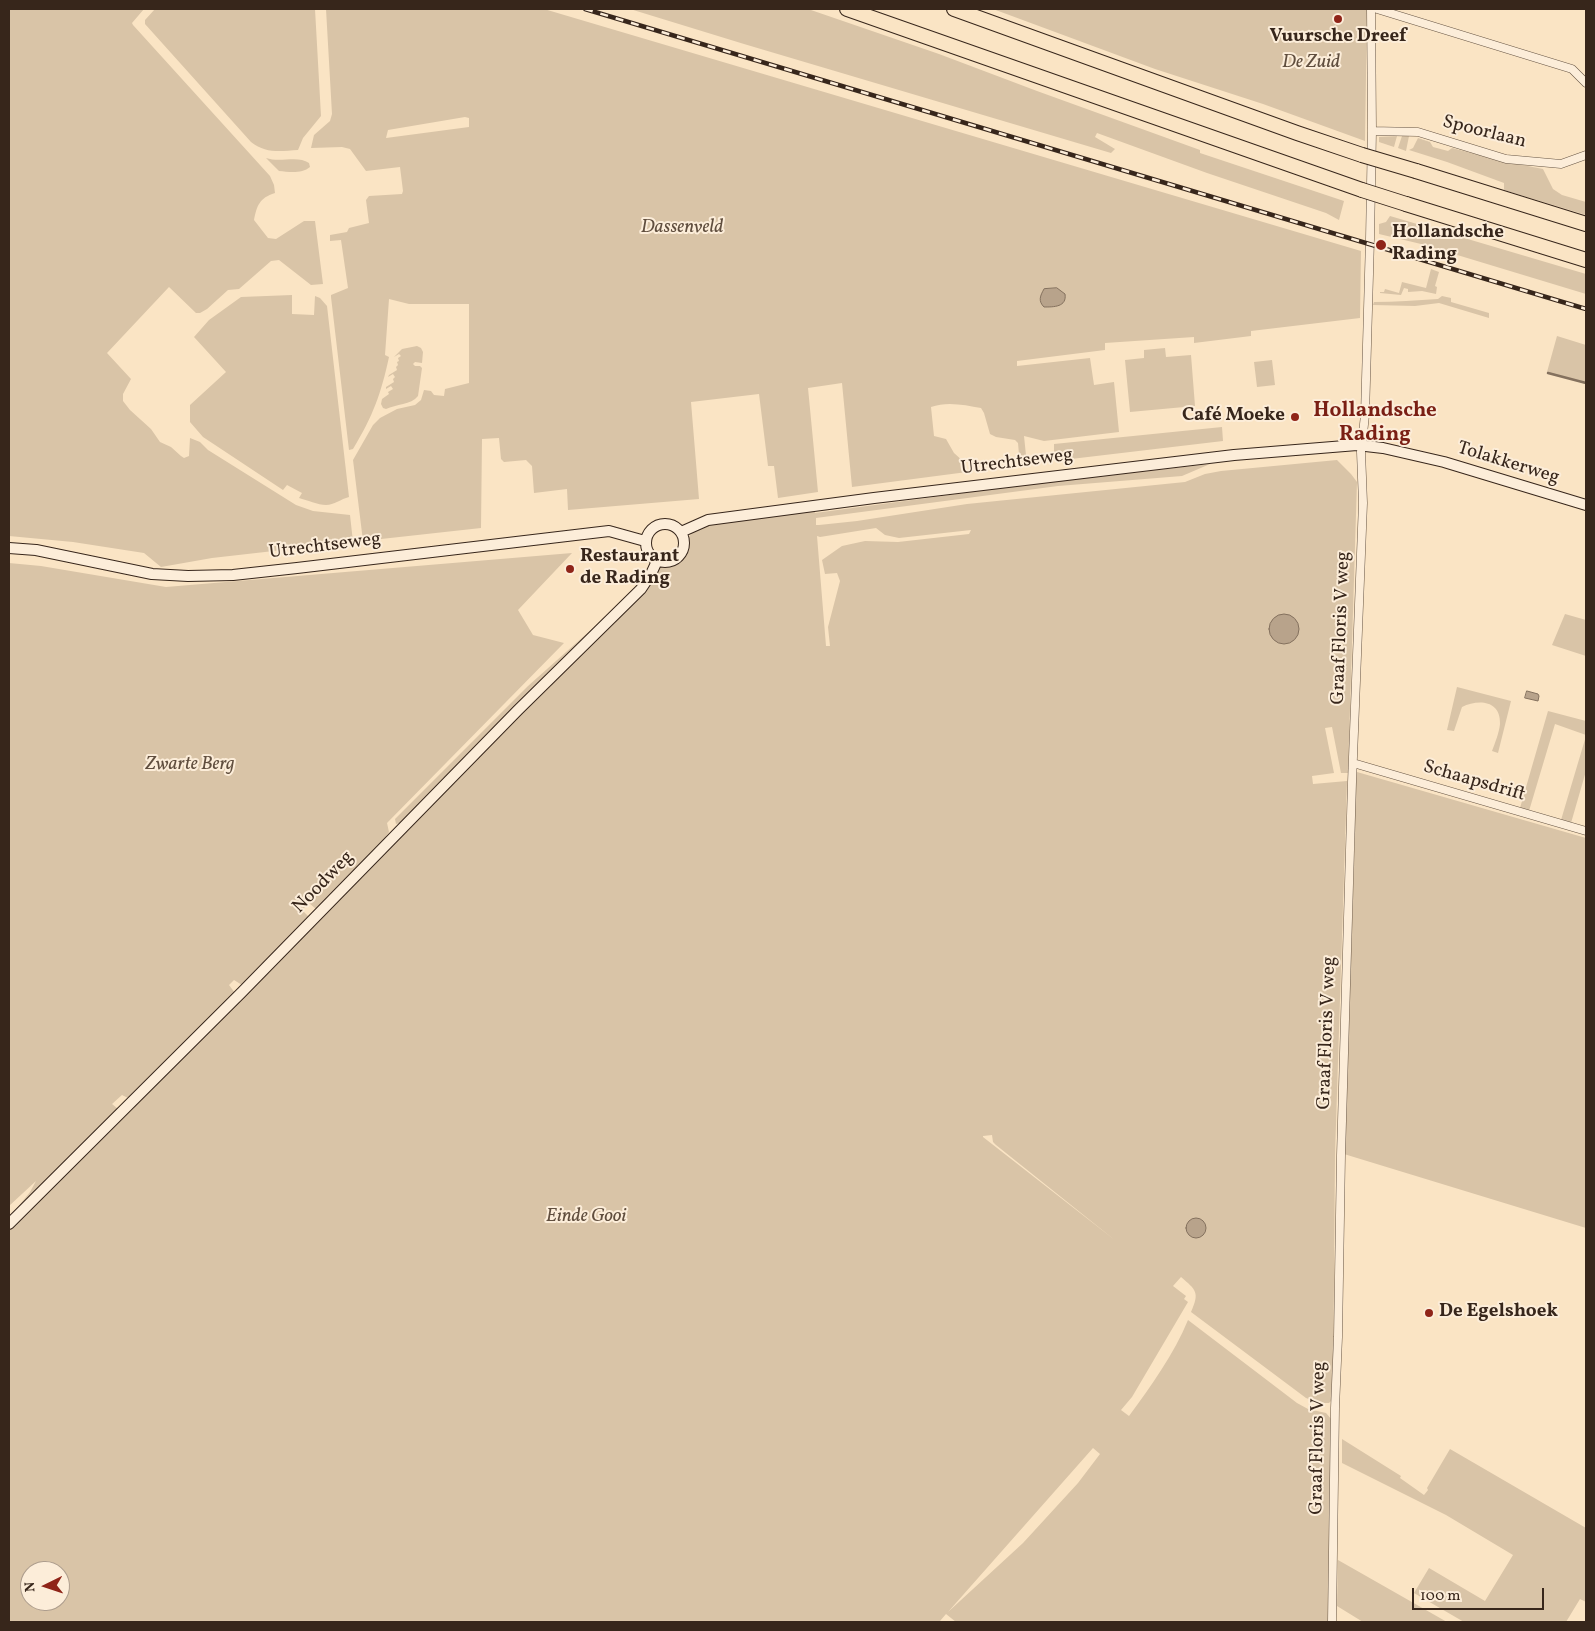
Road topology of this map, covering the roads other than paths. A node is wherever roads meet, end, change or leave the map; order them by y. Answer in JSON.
{"nodes":[{"id":1,"x":847,"y":9,"type":"edge"},
{"id":2,"x":954,"y":9,"type":"edge"},
{"id":3,"x":1371,"y":9,"type":"edge"},
{"id":4,"x":1377,"y":9,"type":"edge"},
{"id":5,"x":1586,"y":83,"type":"edge"},
{"id":6,"x":1372,"y":131,"type":"junction"},
{"id":7,"x":1586,"y":155,"type":"edge"},
{"id":8,"x":1586,"y":224,"type":"edge"},
{"id":9,"x":1586,"y":260,"type":"edge"},
{"id":10,"x":1361,"y":445,"type":"junction"},
{"id":11,"x":1586,"y":505,"type":"edge"},
{"id":12,"x":681,"y":532,"type":"junction"},
{"id":13,"x":645,"y":541,"type":"junction"},
{"id":14,"x":9,"y":548,"type":"edge"},
{"id":15,"x":658,"y":561,"type":"junction"},
{"id":16,"x":1353,"y":763,"type":"junction"},
{"id":17,"x":1586,"y":831,"type":"edge"},
{"id":18,"x":9,"y":1224,"type":"edge"},
{"id":19,"x":1332,"y":1622,"type":"edge"}],
"edges":[{"from":1,"to":9,"type":"highway","bridge":true},
{"from":2,"to":8,"type":"highway","bridge":true},
{"from":3,"to":6,"type":"street"},
{"from":4,"to":5,"type":"street"},
{"from":6,"to":7,"type":"street","name":"Spoorlaan"},
{"from":6,"to":10,"type":"street"},
{"from":10,"to":11,"type":"main road","name":"Tolakkerweg"},
{"from":10,"to":12,"type":"main road","name":"Utrechtseweg"},
{"from":10,"to":16,"type":"street","name":"Graaf Floris V weg"},
{"from":12,"to":13,"type":"main road"},
{"from":12,"to":15,"type":"main road"},
{"from":13,"to":14,"type":"main road","name":"Utrechtseweg"},
{"from":13,"to":15,"type":"main road"},
{"from":15,"to":18,"type":"main road","name":"Noodweg"},
{"from":16,"to":17,"type":"street","name":"Schaapsdrift"},
{"from":16,"to":19,"type":"street","name":"Graaf Floris V weg"}]}
